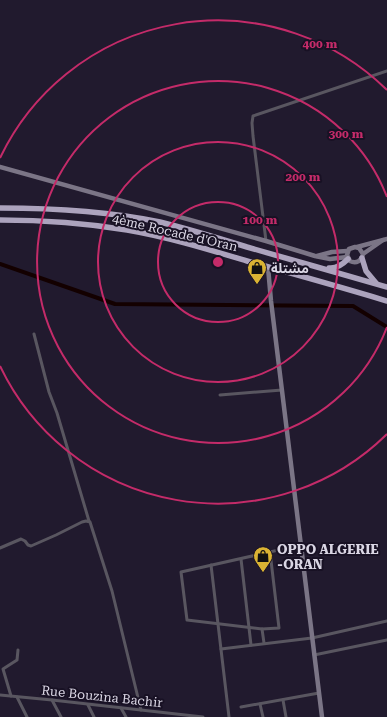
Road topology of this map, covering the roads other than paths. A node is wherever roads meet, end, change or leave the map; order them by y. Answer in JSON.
{"nodes":[{"id":1,"x":387,"y":71,"type":"edge"},
{"id":2,"x":0,"y":168,"type":"edge"},
{"id":3,"x":0,"y":208,"type":"edge"},
{"id":4,"x":0,"y":220,"type":"edge"},
{"id":5,"x":385,"y":240,"type":"edge"},
{"id":6,"x":266,"y":241,"type":"junction"},
{"id":7,"x":357,"y":247,"type":"junction"},
{"id":8,"x":348,"y":251,"type":"junction"},
{"id":9,"x":315,"y":256,"type":"junction"},
{"id":10,"x":362,"y":256,"type":"junction"},
{"id":11,"x":348,"y":258,"type":"junction"},
{"id":12,"x":268,"y":266,"type":"junction"},
{"id":13,"x":318,"y":267,"type":"junction"},
{"id":14,"x":377,"y":284,"type":"junction"},
{"id":15,"x":387,"y":287,"type":"edge"},
{"id":16,"x":387,"y":301,"type":"edge"},
{"id":17,"x":34,"y":334,"type":"dead end"},
{"id":18,"x":282,"y":390,"type":"junction"},
{"id":19,"x":220,"y":395,"type":"dead end"},
{"id":20,"x":89,"y":521,"type":"junction"},
{"id":21,"x":301,"y":545,"type":"junction"},
{"id":22,"x":0,"y":548,"type":"edge"},
{"id":23,"x":270,"y":552,"type":"junction"},
{"id":24,"x":241,"y":559,"type":"junction"},
{"id":25,"x":211,"y":566,"type":"junction"},
{"id":26,"x":387,"y":621,"type":"edge"},
{"id":27,"x":218,"y":624,"type":"junction"},
{"id":28,"x":249,"y":627,"type":"junction"},
{"id":29,"x":262,"y":629,"type":"junction"},
{"id":30,"x":312,"y":638,"type":"junction"},
{"id":31,"x":387,"y":640,"type":"edge"},
{"id":32,"x":264,"y":643,"type":"junction"},
{"id":33,"x":251,"y":645,"type":"junction"},
{"id":34,"x":221,"y":649,"type":"junction"},
{"id":35,"x":18,"y":650,"type":"dead end"},
{"id":36,"x":314,"y":654,"type":"junction"},
{"id":37,"x":319,"y":693,"type":"junction"},
{"id":38,"x":0,"y":695,"type":"edge"},
{"id":39,"x":11,"y":696,"type":"junction"},
{"id":40,"x":17,"y":697,"type":"junction"},
{"id":41,"x":52,"y":700,"type":"junction"},
{"id":42,"x":283,"y":700,"type":"junction"},
{"id":43,"x":260,"y":704,"type":"junction"},
{"id":44,"x":88,"y":705,"type":"junction"},
{"id":45,"x":241,"y":707,"type":"dead end"},
{"id":46,"x":121,"y":708,"type":"junction"},
{"id":47,"x":141,"y":710,"type":"junction"},
{"id":48,"x":158,"y":712,"type":"junction"},
{"id":49,"x":195,"y":716,"type":"edge"},
{"id":50,"x":27,"y":717,"type":"edge"},
{"id":51,"x":61,"y":717,"type":"edge"},
{"id":52,"x":94,"y":717,"type":"edge"},
{"id":53,"x":126,"y":717,"type":"edge"},
{"id":54,"x":161,"y":717,"type":"edge"},
{"id":55,"x":203,"y":717,"type":"edge"},
{"id":56,"x":229,"y":717,"type":"edge"},
{"id":57,"x":263,"y":717,"type":"edge"},
{"id":58,"x":286,"y":717,"type":"edge"},
{"id":59,"x":322,"y":717,"type":"edge"}],
"edges":[{"from":1,"to":6,"type":"street"},
{"from":2,"to":6,"type":"main road"},
{"from":3,"to":13,"type":"highway","name":"4ème Rocade d'Oran"},
{"from":4,"to":12,"type":"highway","name":"4ème Rocade d'Oran"},
{"from":5,"to":7,"type":"main road"},
{"from":5,"to":10,"type":"main road"},
{"from":6,"to":9,"type":"main road"},
{"from":7,"to":8,"type":"main road"},
{"from":7,"to":10,"type":"main road"},
{"from":8,"to":9,"type":"main road"},
{"from":8,"to":11,"type":"main road"},
{"from":9,"to":11,"type":"main road"},
{"from":10,"to":11,"type":"main road"},
{"from":10,"to":14,"type":"highway"},
{"from":11,"to":13,"type":"highway"},
{"from":12,"to":16,"type":"highway","name":"4ème Rocade d'Oran"},
{"from":12,"to":18,"type":"main road"},
{"from":13,"to":14,"type":"highway","name":"4ème Rocade d'Oran"},
{"from":14,"to":15,"type":"highway","name":"4ème Rocade d'Oran"},
{"from":17,"to":20,"type":"street"},
{"from":18,"to":19,"type":"street"},
{"from":18,"to":21,"type":"main road"},
{"from":20,"to":22,"type":"street"},
{"from":20,"to":47,"type":"street"},
{"from":21,"to":23,"type":"street"},
{"from":21,"to":30,"type":"main road"},
{"from":23,"to":24,"type":"street"},
{"from":23,"to":29,"type":"street"},
{"from":24,"to":25,"type":"street"},
{"from":24,"to":28,"type":"street"},
{"from":25,"to":27,"type":"street"},
{"from":25,"to":27,"type":"street"},
{"from":26,"to":30,"type":"street"},
{"from":27,"to":28,"type":"street"},
{"from":27,"to":34,"type":"street"},
{"from":28,"to":29,"type":"street"},
{"from":28,"to":33,"type":"street"},
{"from":29,"to":32,"type":"street"},
{"from":30,"to":32,"type":"street"},
{"from":30,"to":36,"type":"main road"},
{"from":31,"to":36,"type":"street"},
{"from":32,"to":33,"type":"street"},
{"from":33,"to":34,"type":"street"},
{"from":34,"to":56,"type":"street"},
{"from":35,"to":39,"type":"street"},
{"from":36,"to":37,"type":"main road"},
{"from":37,"to":42,"type":"street"},
{"from":37,"to":59,"type":"main road"},
{"from":38,"to":39,"type":"street","name":"Rue Bouzina Bachir"},
{"from":39,"to":40,"type":"street","name":"Rue Bouzina Bachir"},
{"from":40,"to":41,"type":"street","name":"Rue Bouzina Bachir"},
{"from":40,"to":50,"type":"street"},
{"from":41,"to":44,"type":"street","name":"Rue Bouzina Bachir"},
{"from":41,"to":51,"type":"street"},
{"from":42,"to":43,"type":"street"},
{"from":42,"to":58,"type":"street"},
{"from":43,"to":45,"type":"street"},
{"from":43,"to":57,"type":"street"},
{"from":44,"to":46,"type":"street","name":"Rue Bouzina Bachir"},
{"from":44,"to":52,"type":"street"},
{"from":46,"to":47,"type":"street","name":"Rue Bouzina Bachir"},
{"from":46,"to":53,"type":"street"},
{"from":47,"to":48,"type":"street","name":"Rue Bouzina Bachir"},
{"from":48,"to":49,"type":"street","name":"Rue Bouzina Bachir"},
{"from":48,"to":54,"type":"street"},
{"from":49,"to":55,"type":"street","name":"Rue Bouzina Bachir"}]}
